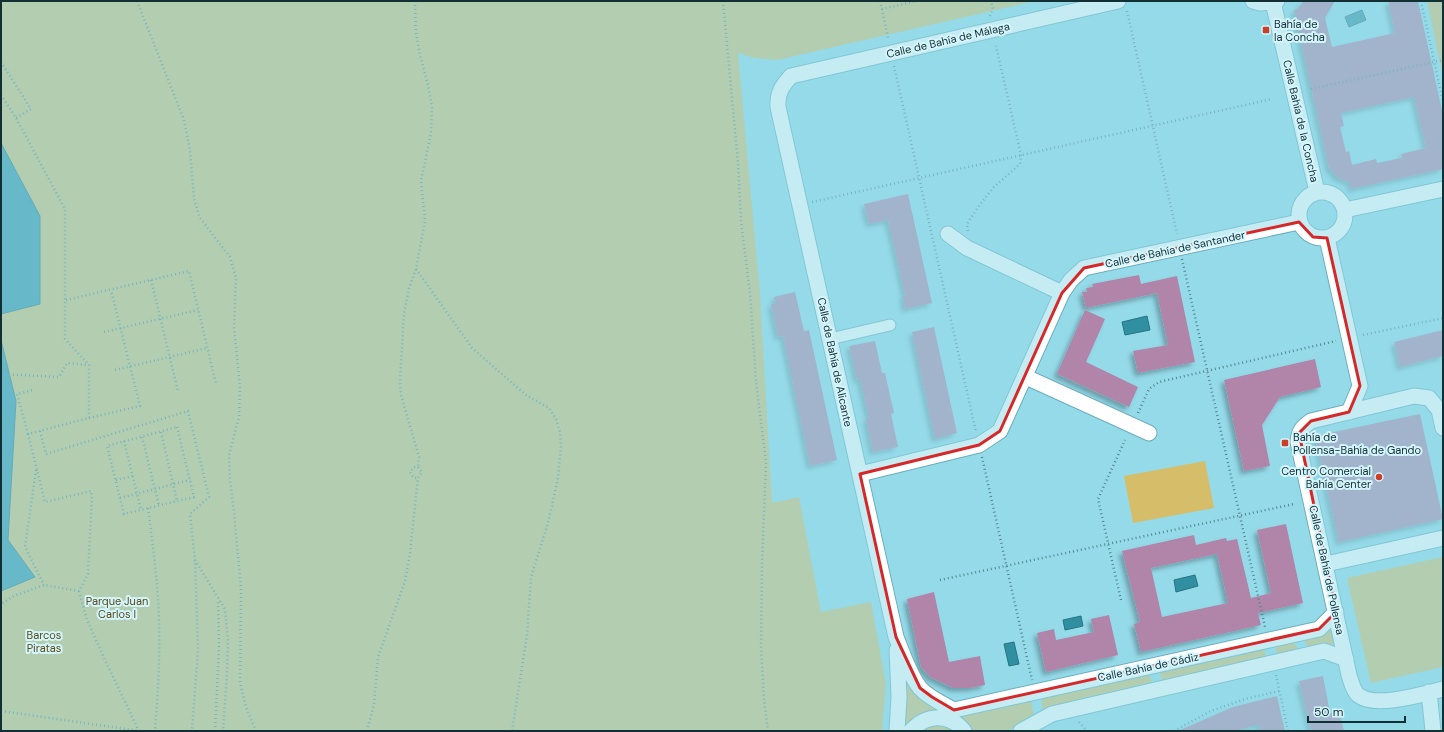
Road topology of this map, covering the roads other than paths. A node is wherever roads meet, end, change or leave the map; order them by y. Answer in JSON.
{"nodes":[{"id":1,"x":1253,"y":1,"type":"edge"},
{"id":2,"x":1275,"y":2,"type":"edge"},
{"id":3,"x":1122,"y":6,"type":"edge"},
{"id":4,"x":782,"y":86,"type":"joint"},
{"id":5,"x":1443,"y":188,"type":"edge"},
{"id":6,"x":1318,"y":192,"type":"junction"},
{"id":7,"x":1345,"y":210,"type":"junction"},
{"id":8,"x":1299,"y":222,"type":"junction"},
{"id":9,"x":948,"y":234,"type":"dead end"},
{"id":10,"x":1327,"y":238,"type":"junction"},
{"id":11,"x":1062,"y":293,"type":"junction"},
{"id":12,"x":890,"y":325,"type":"dead end"},
{"id":13,"x":830,"y":339,"type":"junction"},
{"id":14,"x":1026,"y":376,"type":"junction"},
{"id":15,"x":1360,"y":386,"type":"junction"},
{"id":16,"x":1382,"y":404,"type":"junction"},
{"id":17,"x":1349,"y":412,"type":"junction"},
{"id":18,"x":1443,"y":428,"type":"edge"},
{"id":19,"x":1149,"y":433,"type":"dead end"},
{"id":20,"x":860,"y":474,"type":"junction"},
{"id":21,"x":1443,"y":538,"type":"edge"},
{"id":22,"x":1326,"y":564,"type":"junction"},
{"id":23,"x":1336,"y":612,"type":"junction"},
{"id":24,"x":896,"y":637,"type":"junction"},
{"id":25,"x":1346,"y":659,"type":"junction"},
{"id":26,"x":1436,"y":690,"type":"edge"},
{"id":27,"x":952,"y":715,"type":"junction"},
{"id":28,"x":897,"y":731,"type":"edge"},
{"id":29,"x":911,"y":731,"type":"edge"},
{"id":30,"x":964,"y":731,"type":"edge"},
{"id":31,"x":1021,"y":731,"type":"edge"},
{"id":32,"x":1434,"y":731,"type":"edge"}],
"edges":[{"from":1,"to":2,"type":"street"},
{"from":2,"to":6,"type":"street","name":"Calle Bahía de la Concha"},
{"from":3,"to":4,"type":"street","name":"Calle de Bahía de Málaga"},
{"from":4,"to":13,"type":"street","name":"Calle de Bahía de Alicante"},
{"from":5,"to":7,"type":"street"},
{"from":6,"to":7,"type":"street"},
{"from":6,"to":8,"type":"street"},
{"from":7,"to":10,"type":"street"},
{"from":8,"to":10,"type":"street"},
{"from":8,"to":11,"type":"street","name":"Calle de Bahía de Santander"},
{"from":9,"to":11,"type":"street"},
{"from":10,"to":15,"type":"street"},
{"from":11,"to":14,"type":"street","name":"Calle de Bahía de Santander"},
{"from":12,"to":13,"type":"street"},
{"from":13,"to":20,"type":"street","name":"Calle de Bahía de Alicante"},
{"from":14,"to":19,"type":"street"},
{"from":14,"to":20,"type":"street","name":"Calle de Bahía de Santander"},
{"from":15,"to":16,"type":"street"},
{"from":15,"to":17,"type":"street"},
{"from":16,"to":17,"type":"street","name":"Calle de Bahía de Pollensa"},
{"from":16,"to":18,"type":"street","name":"Calle de Bahía de Pollensa"},
{"from":17,"to":22,"type":"street","name":"Calle de Bahía de Pollensa"},
{"from":20,"to":24,"type":"street","name":"Calle de Bahía de Alicante"},
{"from":21,"to":22,"type":"street"},
{"from":22,"to":23,"type":"street","name":"Calle de Bahía de Pollensa"},
{"from":23,"to":25,"type":"street","name":"Calle de Bahía de Pollensa"},
{"from":23,"to":27,"type":"street","name":"Calle Bahía de Cádiz"},
{"from":24,"to":27,"type":"street","name":"Calle de Bahía de Alicante"},
{"from":24,"to":28,"type":"street","name":"Calle de Bahía de Alicante"},
{"from":25,"to":26,"type":"street","name":"Calle de Bahía de Pollensa"},
{"from":25,"to":31,"type":"street","name":"Calle Bahía de Cádiz"},
{"from":26,"to":32,"type":"street"},
{"from":27,"to":29,"type":"street"},
{"from":27,"to":30,"type":"street","name":"Calle de Bahía de Alicante"}]}
